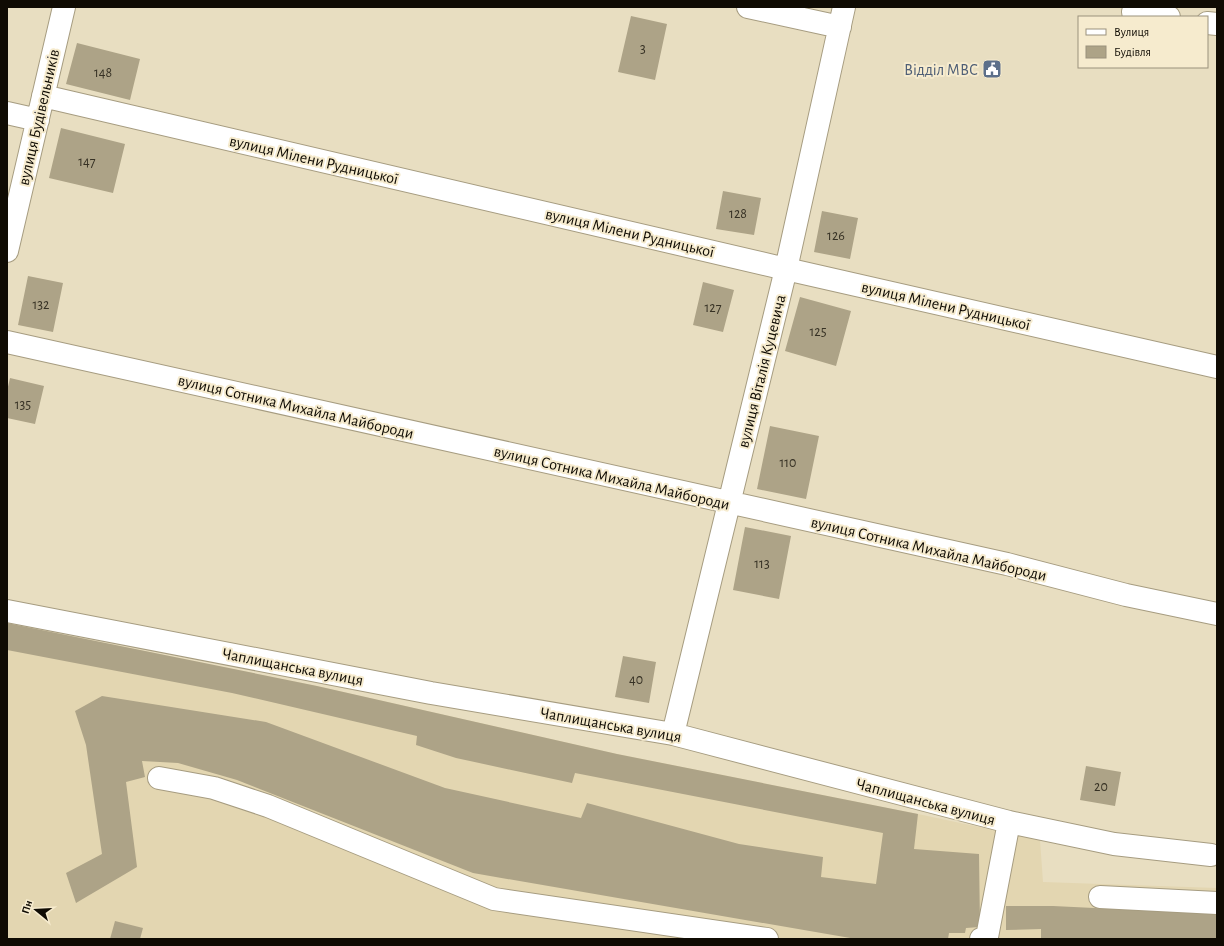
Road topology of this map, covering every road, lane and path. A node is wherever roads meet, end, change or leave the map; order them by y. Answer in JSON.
{"nodes":[{"id":1,"x":64,"y":7,"type":"edge"},
{"id":2,"x":748,"y":7,"type":"edge"},
{"id":3,"x":1133,"y":12,"type":"dead end"},
{"id":4,"x":1162,"y":16,"type":"edge"},
{"id":5,"x":842,"y":17,"type":"edge"},
{"id":6,"x":43,"y":96,"type":"junction"},
{"id":7,"x":7,"y":113,"type":"edge"},
{"id":8,"x":38,"y":120,"type":"junction"},
{"id":9,"x":7,"y":251,"type":"edge"},
{"id":10,"x":786,"y":269,"type":"junction"},
{"id":11,"x":7,"y":342,"type":"edge"},
{"id":12,"x":1217,"y":367,"type":"edge"},
{"id":13,"x":729,"y":503,"type":"junction"},
{"id":14,"x":7,"y":612,"type":"edge"},
{"id":15,"x":1217,"y":614,"type":"edge"},
{"id":16,"x":673,"y":734,"type":"junction"},
{"id":17,"x":159,"y":778,"type":"dead end"},
{"id":18,"x":1009,"y":822,"type":"junction"},
{"id":19,"x":1211,"y":855,"type":"dead end"},
{"id":20,"x":1100,"y":897,"type":"dead end"},
{"id":21,"x":1217,"y":903,"type":"edge"},
{"id":22,"x":988,"y":938,"type":"edge"},
{"id":23,"x":767,"y":939,"type":"edge"}],
"edges":[{"from":1,"to":6,"type":"street","name":"вулиця Будівельників"},
{"from":2,"to":5,"type":"street"},
{"from":3,"to":4,"type":"street"},
{"from":5,"to":10,"type":"street","name":"вулиця Віталія Куцевича"},
{"from":6,"to":8,"type":"street","name":"вулиця Будівельників"},
{"from":6,"to":10,"type":"street","name":"вулиця Мілени Рудницької"},
{"from":7,"to":8,"type":"street"},
{"from":8,"to":9,"type":"street","name":"вулиця Будівельників"},
{"from":10,"to":12,"type":"street","name":"вулиця Мілени Рудницької"},
{"from":10,"to":13,"type":"street","name":"вулиця Віталія Куцевича"},
{"from":11,"to":13,"type":"street","name":"вулиця Сотника Михайла Майбороди"},
{"from":13,"to":15,"type":"street","name":"вулиця Сотника Михайла Майбороди"},
{"from":13,"to":16,"type":"street","name":"вулиця Віталія Куцевича"},
{"from":14,"to":16,"type":"street","name":"Чаплищанська вулиця"},
{"from":16,"to":18,"type":"street","name":"Чаплищанська вулиця"},
{"from":17,"to":23,"type":"street"},
{"from":18,"to":19,"type":"street","name":"Чаплищанська вулиця"},
{"from":18,"to":22,"type":"street"},
{"from":20,"to":21,"type":"street"}]}
